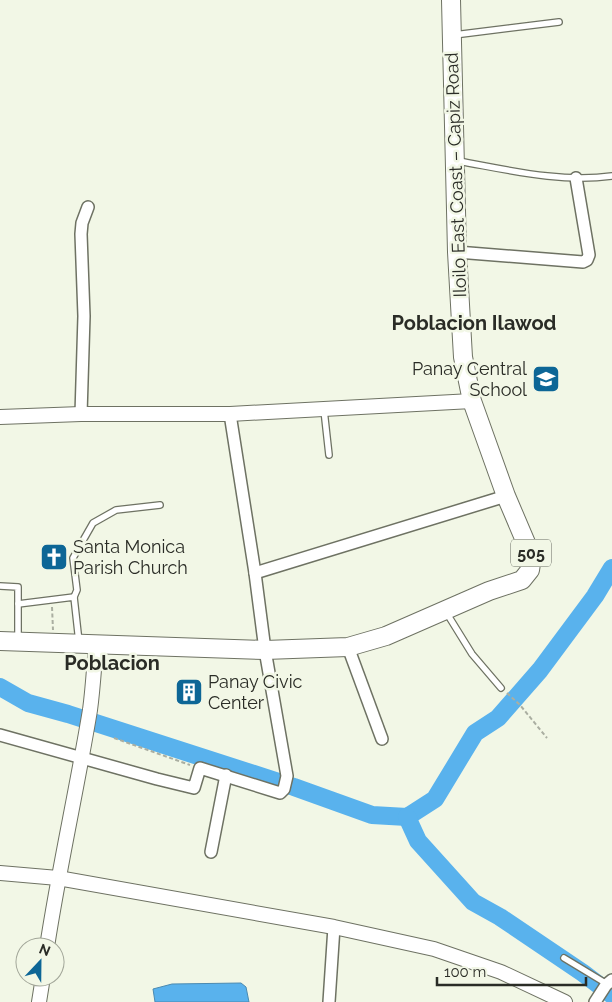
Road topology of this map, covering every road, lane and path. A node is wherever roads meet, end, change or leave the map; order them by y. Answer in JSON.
{"nodes":[{"id":1,"x":451,"y":0,"type":"edge"},
{"id":2,"x":559,"y":22,"type":"dead end"},
{"id":3,"x":452,"y":35,"type":"junction"},
{"id":4,"x":454,"y":160,"type":"junction"},
{"id":5,"x":612,"y":176,"type":"edge"},
{"id":6,"x":576,"y":178,"type":"junction"},
{"id":7,"x":88,"y":207,"type":"dead end"},
{"id":8,"x":456,"y":252,"type":"junction"},
{"id":9,"x":472,"y":401,"type":"junction"},
{"id":10,"x":323,"y":408,"type":"junction"},
{"id":11,"x":81,"y":414,"type":"junction"},
{"id":12,"x":230,"y":414,"type":"junction"},
{"id":13,"x":0,"y":417,"type":"edge"},
{"id":14,"x":328,"y":455,"type":"dead end"},
{"id":15,"x":506,"y":496,"type":"junction"},
{"id":16,"x":160,"y":505,"type":"dead end"},
{"id":17,"x":255,"y":573,"type":"junction"},
{"id":18,"x":0,"y":586,"type":"edge"},
{"id":19,"x":74,"y":596,"type":"junction"},
{"id":20,"x":52,"y":600,"type":"junction"},
{"id":21,"x":18,"y":604,"type":"junction"},
{"id":22,"x":445,"y":610,"type":"junction"},
{"id":23,"x":9,"y":642,"type":"edge"},
{"id":24,"x":54,"y":643,"type":"junction"},
{"id":25,"x":88,"y":645,"type":"junction"},
{"id":26,"x":348,"y":646,"type":"junction"},
{"id":27,"x":265,"y":650,"type":"junction"},
{"id":28,"x":501,"y":688,"type":"joint"},
{"id":29,"x":0,"y":736,"type":"edge"},
{"id":30,"x":114,"y":738,"type":"dead end"},
{"id":31,"x":547,"y":738,"type":"dead end"},
{"id":32,"x":382,"y":739,"type":"dead end"},
{"id":33,"x":82,"y":758,"type":"junction"},
{"id":34,"x":200,"y":768,"type":"junction"},
{"id":35,"x":226,"y":775,"type":"junction"},
{"id":36,"x":211,"y":852,"type":"dead end"},
{"id":37,"x":0,"y":872,"type":"edge"},
{"id":38,"x":58,"y":878,"type":"junction"},
{"id":39,"x":334,"y":927,"type":"junction"},
{"id":40,"x":49,"y":937,"type":"edge"},
{"id":41,"x":564,"y":958,"type":"dead end"},
{"id":42,"x":608,"y":983,"type":"edge"},
{"id":43,"x":41,"y":987,"type":"edge"},
{"id":44,"x":543,"y":996,"type":"edge"},
{"id":45,"x":596,"y":999,"type":"edge"},
{"id":46,"x":39,"y":1002,"type":"edge"},
{"id":47,"x":329,"y":1002,"type":"edge"},
{"id":48,"x":565,"y":1002,"type":"edge"}],
"edges":[{"from":1,"to":3,"type":"main road","name":"Iloilo East Coast – Capiz Road","number":"505"},
{"from":2,"to":3,"type":"lane"},
{"from":3,"to":4,"type":"main road","name":"Iloilo East Coast – Capiz Road","number":"505"},
{"from":4,"to":6,"type":"lane"},
{"from":4,"to":8,"type":"main road","name":"Iloilo East Coast – Capiz Road","number":"505"},
{"from":5,"to":6,"type":"lane"},
{"from":6,"to":8,"type":"street"},
{"from":7,"to":11,"type":"street"},
{"from":8,"to":9,"type":"main road","name":"Iloilo East Coast – Capiz Road","number":"505"},
{"from":9,"to":10,"type":"street"},
{"from":9,"to":15,"type":"main road","name":"Iloilo East Coast – Capiz Road","number":"505"},
{"from":10,"to":12,"type":"street"},
{"from":10,"to":14,"type":"lane"},
{"from":11,"to":12,"type":"street"},
{"from":11,"to":13,"type":"street"},
{"from":12,"to":17,"type":"street"},
{"from":15,"to":17,"type":"street"},
{"from":15,"to":22,"type":"main road","name":"Iloilo East Coast – Capiz Road","number":"505"},
{"from":16,"to":19,"type":"lane"},
{"from":17,"to":27,"type":"street"},
{"from":18,"to":21,"type":"lane"},
{"from":19,"to":20,"type":"lane"},
{"from":19,"to":25,"type":"lane"},
{"from":20,"to":21,"type":"lane"},
{"from":20,"to":24,"type":"path"},
{"from":21,"to":23,"type":"lane"},
{"from":22,"to":26,"type":"main road","name":"Iloilo East Coast – Capiz Road","number":"505"},
{"from":22,"to":28,"type":"lane"},
{"from":23,"to":24,"type":"main road","name":"Iloilo East Coast – Capiz Road","number":"505"},
{"from":24,"to":25,"type":"main road","name":"Iloilo East Coast – Capiz Road","number":"505"},
{"from":25,"to":27,"type":"main road","name":"Iloilo East Coast – Capiz Road","number":"505"},
{"from":25,"to":33,"type":"street"},
{"from":26,"to":27,"type":"main road","name":"Iloilo East Coast – Capiz Road","number":"505"},
{"from":26,"to":32,"type":"street"},
{"from":27,"to":35,"type":"street"},
{"from":28,"to":31,"type":"path"},
{"from":29,"to":33,"type":"street"},
{"from":30,"to":34,"type":"path"},
{"from":33,"to":34,"type":"street"},
{"from":33,"to":38,"type":"street"},
{"from":34,"to":35,"type":"street"},
{"from":35,"to":36,"type":"street"},
{"from":37,"to":38,"type":"street"},
{"from":38,"to":39,"type":"street"},
{"from":38,"to":40,"type":"street"},
{"from":39,"to":44,"type":"street"},
{"from":39,"to":47,"type":"street"},
{"from":41,"to":42,"type":"lane"},
{"from":42,"to":45,"type":"street"},
{"from":43,"to":46,"type":"street"},
{"from":44,"to":48,"type":"street"}]}
